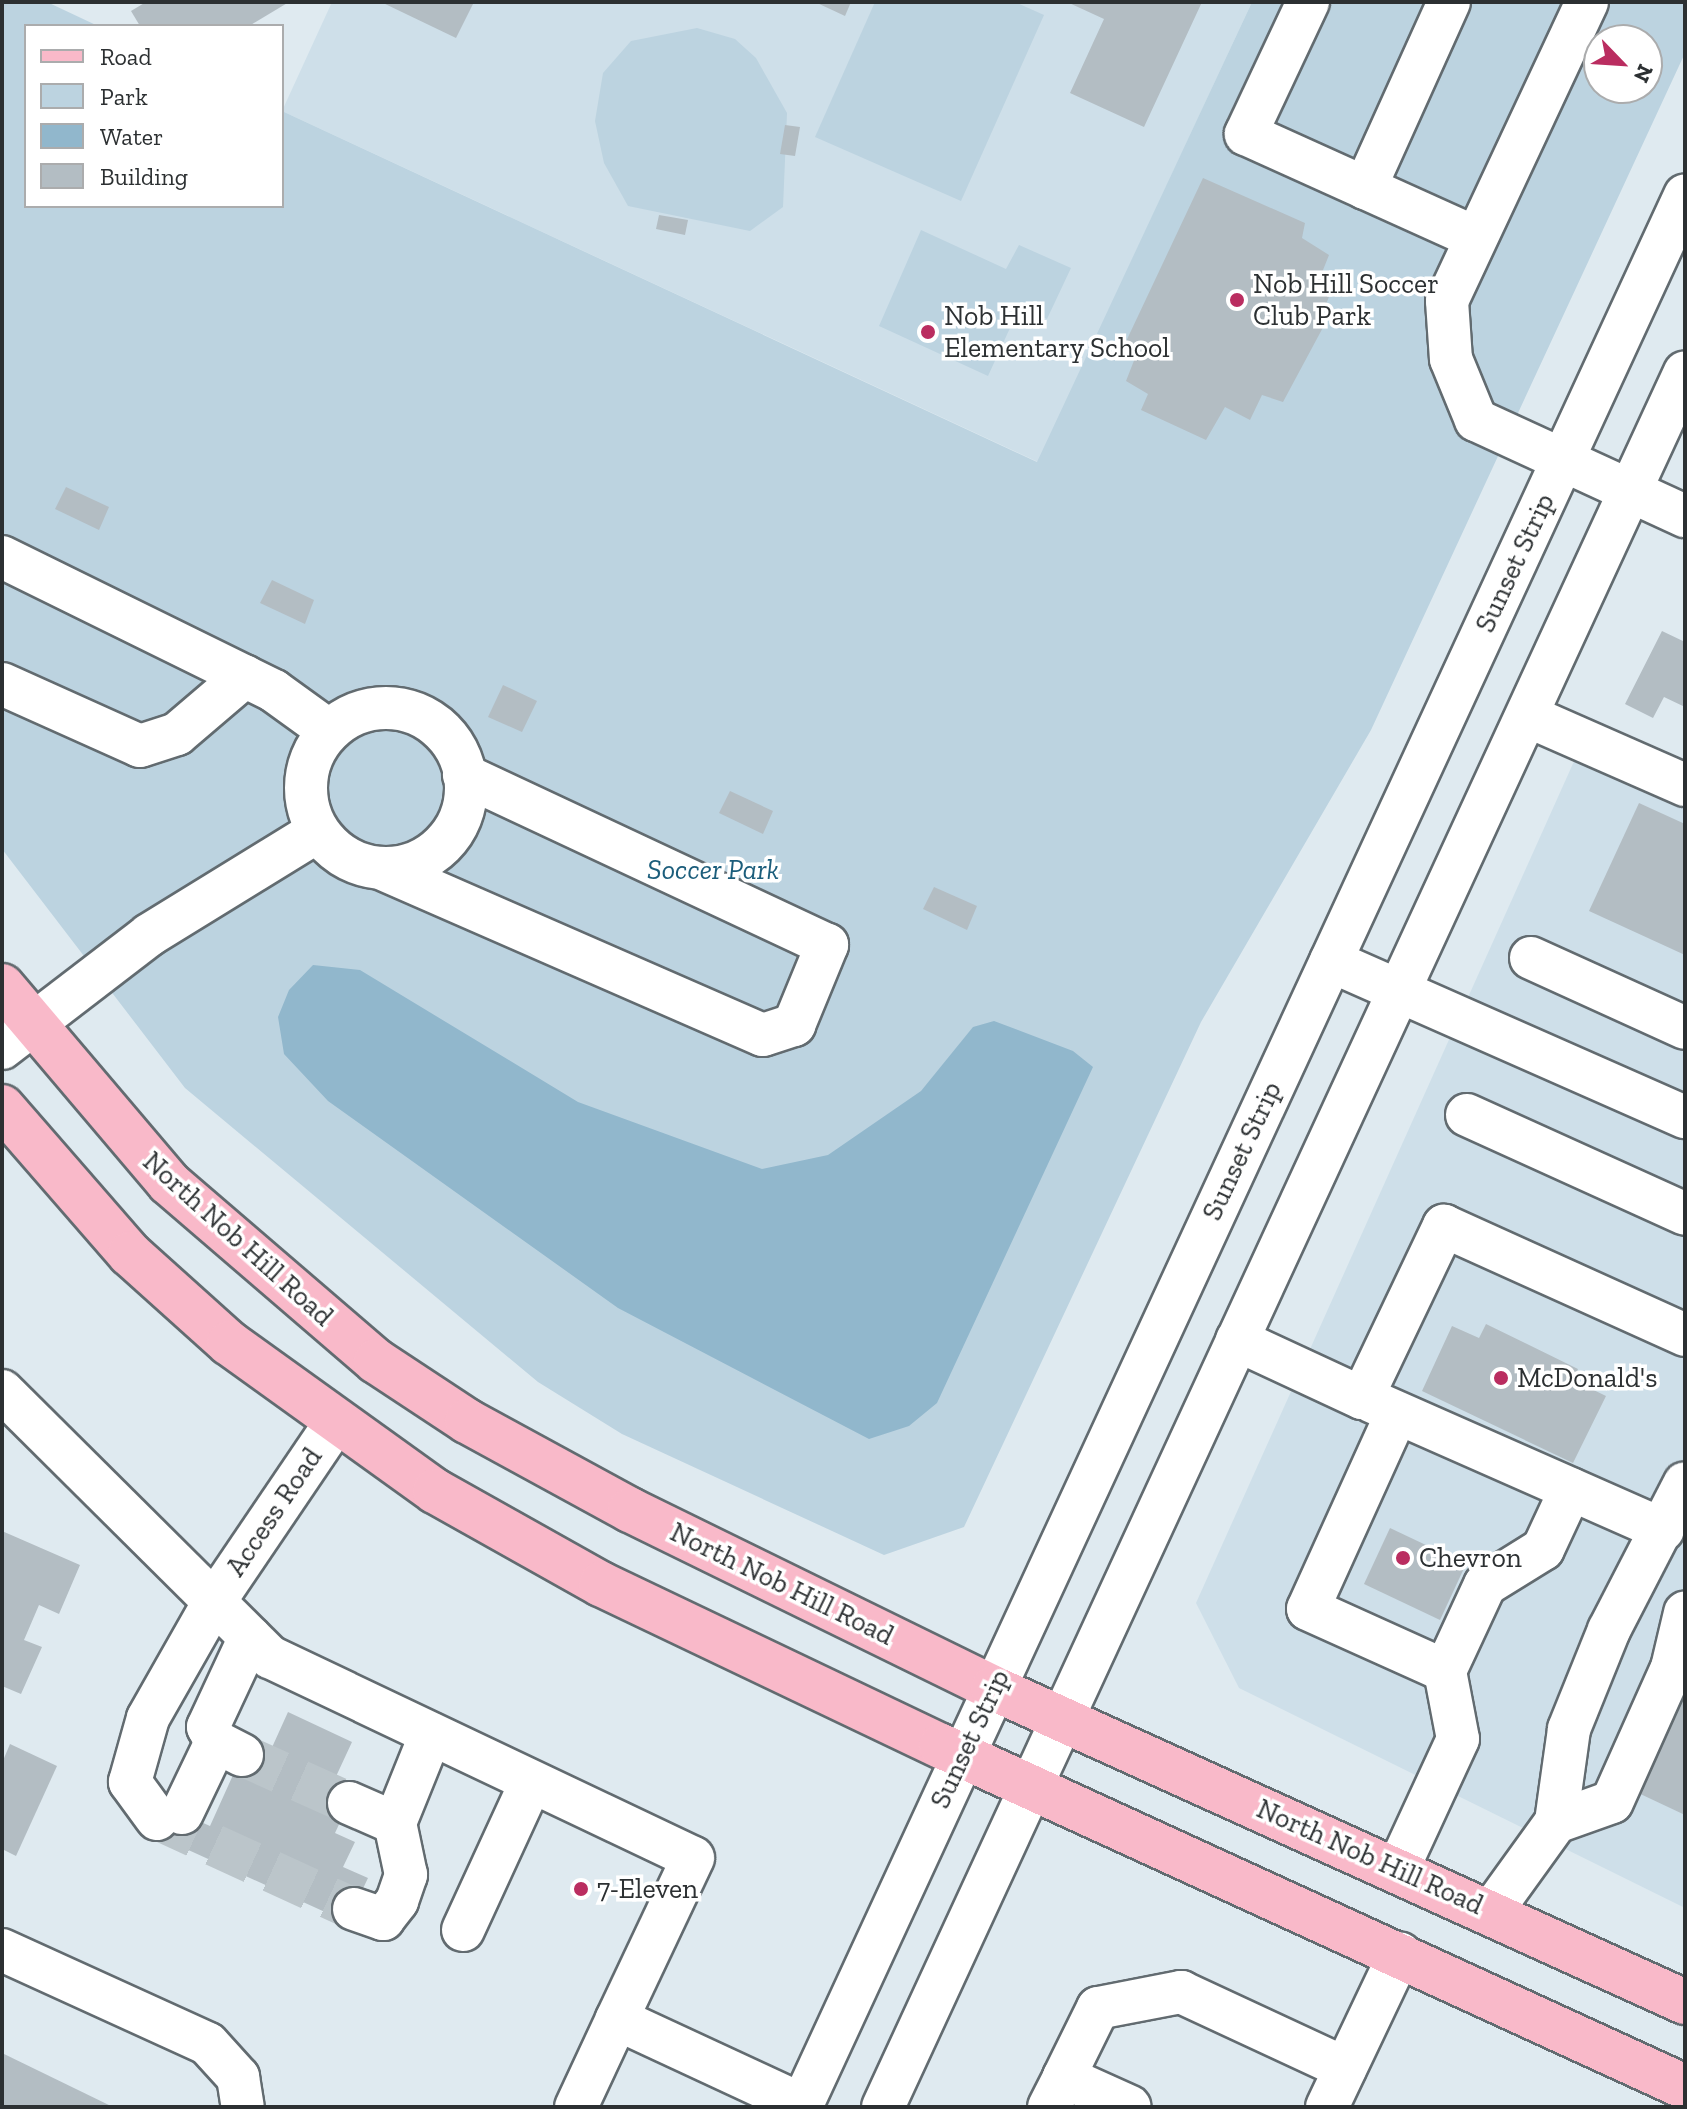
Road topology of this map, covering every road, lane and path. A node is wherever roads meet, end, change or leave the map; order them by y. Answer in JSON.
{"nodes":[{"id":1,"x":1308,"y":2,"type":"edge"},
{"id":2,"x":1449,"y":2,"type":"edge"},
{"id":3,"x":1587,"y":2,"type":"edge"},
{"id":4,"x":1365,"y":188,"type":"junction"},
{"id":5,"x":1685,"y":196,"type":"edge"},
{"id":6,"x":1476,"y":238,"type":"junction"},
{"id":7,"x":1685,"y":372,"type":"edge"},
{"id":8,"x":1563,"y":461,"type":"junction"},
{"id":9,"x":1630,"y":492,"type":"junction"},
{"id":10,"x":1685,"y":516,"type":"edge"},
{"id":11,"x":2,"y":557,"type":"edge"},
{"id":12,"x":245,"y":676,"type":"junction"},
{"id":13,"x":2,"y":684,"type":"edge"},
{"id":14,"x":1530,"y":717,"type":"junction"},
{"id":15,"x":328,"y":730,"type":"junction"},
{"id":16,"x":464,"y":775,"type":"junction"},
{"id":17,"x":1685,"y":785,"type":"edge"},
{"id":18,"x":318,"y":831,"type":"junction"},
{"id":19,"x":385,"y":870,"type":"junction"},
{"id":20,"x":1531,"y":958,"type":"dead end"},
{"id":21,"x":1331,"y":961,"type":"junction"},
{"id":22,"x":2,"y":986,"type":"edge"},
{"id":23,"x":1398,"y":991,"type":"junction"},
{"id":24,"x":1685,"y":1028,"type":"edge"},
{"id":25,"x":16,"y":1037,"type":"edge"},
{"id":26,"x":2,"y":1107,"type":"edge"},
{"id":27,"x":1467,"y":1115,"type":"dead end"},
{"id":28,"x":1685,"y":1117,"type":"edge"},
{"id":29,"x":1685,"y":1214,"type":"edge"},
{"id":30,"x":1685,"y":1335,"type":"edge"},
{"id":31,"x":1237,"y":1340,"type":"junction"},
{"id":32,"x":2,"y":1392,"type":"edge"},
{"id":33,"x":1380,"y":1405,"type":"junction"},
{"id":34,"x":335,"y":1423,"type":"junction"},
{"id":35,"x":1684,"y":1486,"type":"edge"},
{"id":36,"x":1571,"y":1489,"type":"junction"},
{"id":37,"x":1663,"y":1530,"type":"junction"},
{"id":38,"x":214,"y":1602,"type":"junction"},
{"id":39,"x":1685,"y":1613,"type":"edge"},
{"id":40,"x":250,"y":1637,"type":"junction"},
{"id":41,"x":1445,"y":1671,"type":"junction"},
{"id":42,"x":993,"y":1688,"type":"junction"},
{"id":43,"x":1062,"y":1717,"type":"junction"},
{"id":44,"x":431,"y":1734,"type":"junction"},
{"id":45,"x":961,"y":1756,"type":"junction"},
{"id":46,"x":531,"y":1782,"type":"junction"},
{"id":47,"x":1030,"y":1788,"type":"junction"},
{"id":48,"x":349,"y":1803,"type":"tunnel mouth"},
{"id":49,"x":1556,"y":1822,"type":"junction"},
{"id":50,"x":395,"y":1823,"type":"junction"},
{"id":51,"x":1398,"y":1869,"type":"junction"},
{"id":52,"x":354,"y":1909,"type":"tunnel mouth"},
{"id":53,"x":1491,"y":1912,"type":"junction"},
{"id":54,"x":463,"y":1930,"type":"dead end"},
{"id":55,"x":2,"y":1950,"type":"edge"},
{"id":56,"x":1400,"y":1953,"type":"junction"},
{"id":57,"x":1685,"y":2002,"type":"edge"},
{"id":58,"x":617,"y":2019,"type":"junction"},
{"id":59,"x":1345,"y":2068,"type":"junction"},
{"id":60,"x":1685,"y":2087,"type":"edge"},
{"id":61,"x":1056,"y":2092,"type":"edge"},
{"id":62,"x":802,"y":2106,"type":"edge"},
{"id":63,"x":243,"y":2107,"type":"edge"},
{"id":64,"x":576,"y":2107,"type":"edge"},
{"id":65,"x":883,"y":2107,"type":"edge"},
{"id":66,"x":1130,"y":2107,"type":"edge"},
{"id":67,"x":1327,"y":2107,"type":"edge"}],
"edges":[{"from":1,"to":4,"type":"street"},
{"from":2,"to":4,"type":"street"},
{"from":3,"to":6,"type":"street"},
{"from":4,"to":6,"type":"street"},
{"from":5,"to":8,"type":"street","name":"Sunset Strip"},
{"from":6,"to":8,"type":"street"},
{"from":7,"to":9,"type":"street"},
{"from":8,"to":9,"type":"street"},
{"from":8,"to":21,"type":"street","name":"Sunset Strip"},
{"from":9,"to":10,"type":"street"},
{"from":9,"to":14,"type":"street"},
{"from":11,"to":12,"type":"street"},
{"from":12,"to":13,"type":"street"},
{"from":12,"to":15,"type":"street"},
{"from":14,"to":17,"type":"street"},
{"from":14,"to":23,"type":"street"},
{"from":15,"to":16,"type":"street"},
{"from":15,"to":18,"type":"street"},
{"from":16,"to":19,"type":"street"},
{"from":16,"to":19,"type":"street"},
{"from":18,"to":19,"type":"street"},
{"from":18,"to":25,"type":"street"},
{"from":20,"to":24,"type":"street"},
{"from":21,"to":23,"type":"street"},
{"from":21,"to":42,"type":"street","name":"Sunset Strip"},
{"from":22,"to":25,"type":"main road","name":"North Nob Hill Road"},
{"from":23,"to":28,"type":"street"},
{"from":23,"to":31,"type":"street"},
{"from":25,"to":42,"type":"main road","name":"North Nob Hill Road"},
{"from":26,"to":34,"type":"main road"},
{"from":27,"to":29,"type":"street"},
{"from":30,"to":33,"type":"street"},
{"from":31,"to":33,"type":"street"},
{"from":31,"to":43,"type":"street"},
{"from":32,"to":38,"type":"street"},
{"from":33,"to":36,"type":"street"},
{"from":33,"to":41,"type":"street"},
{"from":34,"to":38,"type":"street","name":"Access Road"},
{"from":34,"to":45,"type":"main road"},
{"from":35,"to":37,"type":"street"},
{"from":36,"to":37,"type":"street"},
{"from":36,"to":41,"type":"street"},
{"from":37,"to":49,"type":"street"},
{"from":38,"to":40,"type":"street"},
{"from":38,"to":40,"type":"street","name":"Access Road"},
{"from":39,"to":49,"type":"street"},
{"from":40,"to":44,"type":"street"},
{"from":41,"to":51,"type":"street"},
{"from":42,"to":43,"type":"main road","name":"North Nob Hill Road"},
{"from":42,"to":45,"type":"street","name":"Sunset Strip"},
{"from":43,"to":47,"type":"street"},
{"from":43,"to":51,"type":"main road","name":"North Nob Hill Road"},
{"from":44,"to":46,"type":"street"},
{"from":44,"to":50,"type":"street"},
{"from":45,"to":47,"type":"main road"},
{"from":45,"to":62,"type":"street","name":"Sunset Strip"},
{"from":46,"to":54,"type":"street"},
{"from":46,"to":58,"type":"street"},
{"from":47,"to":56,"type":"main road"},
{"from":47,"to":65,"type":"street"},
{"from":48,"to":50,"type":"street"},
{"from":49,"to":53,"type":"street"},
{"from":50,"to":52,"type":"street"},
{"from":51,"to":53,"type":"main road","name":"North Nob Hill Road"},
{"from":53,"to":57,"type":"main road","name":"North Nob Hill Road"},
{"from":55,"to":63,"type":"street"},
{"from":56,"to":59,"type":"street"},
{"from":56,"to":60,"type":"main road"},
{"from":58,"to":62,"type":"street"},
{"from":58,"to":64,"type":"street"},
{"from":59,"to":61,"type":"street"},
{"from":59,"to":67,"type":"street"},
{"from":61,"to":66,"type":"street"}]}
